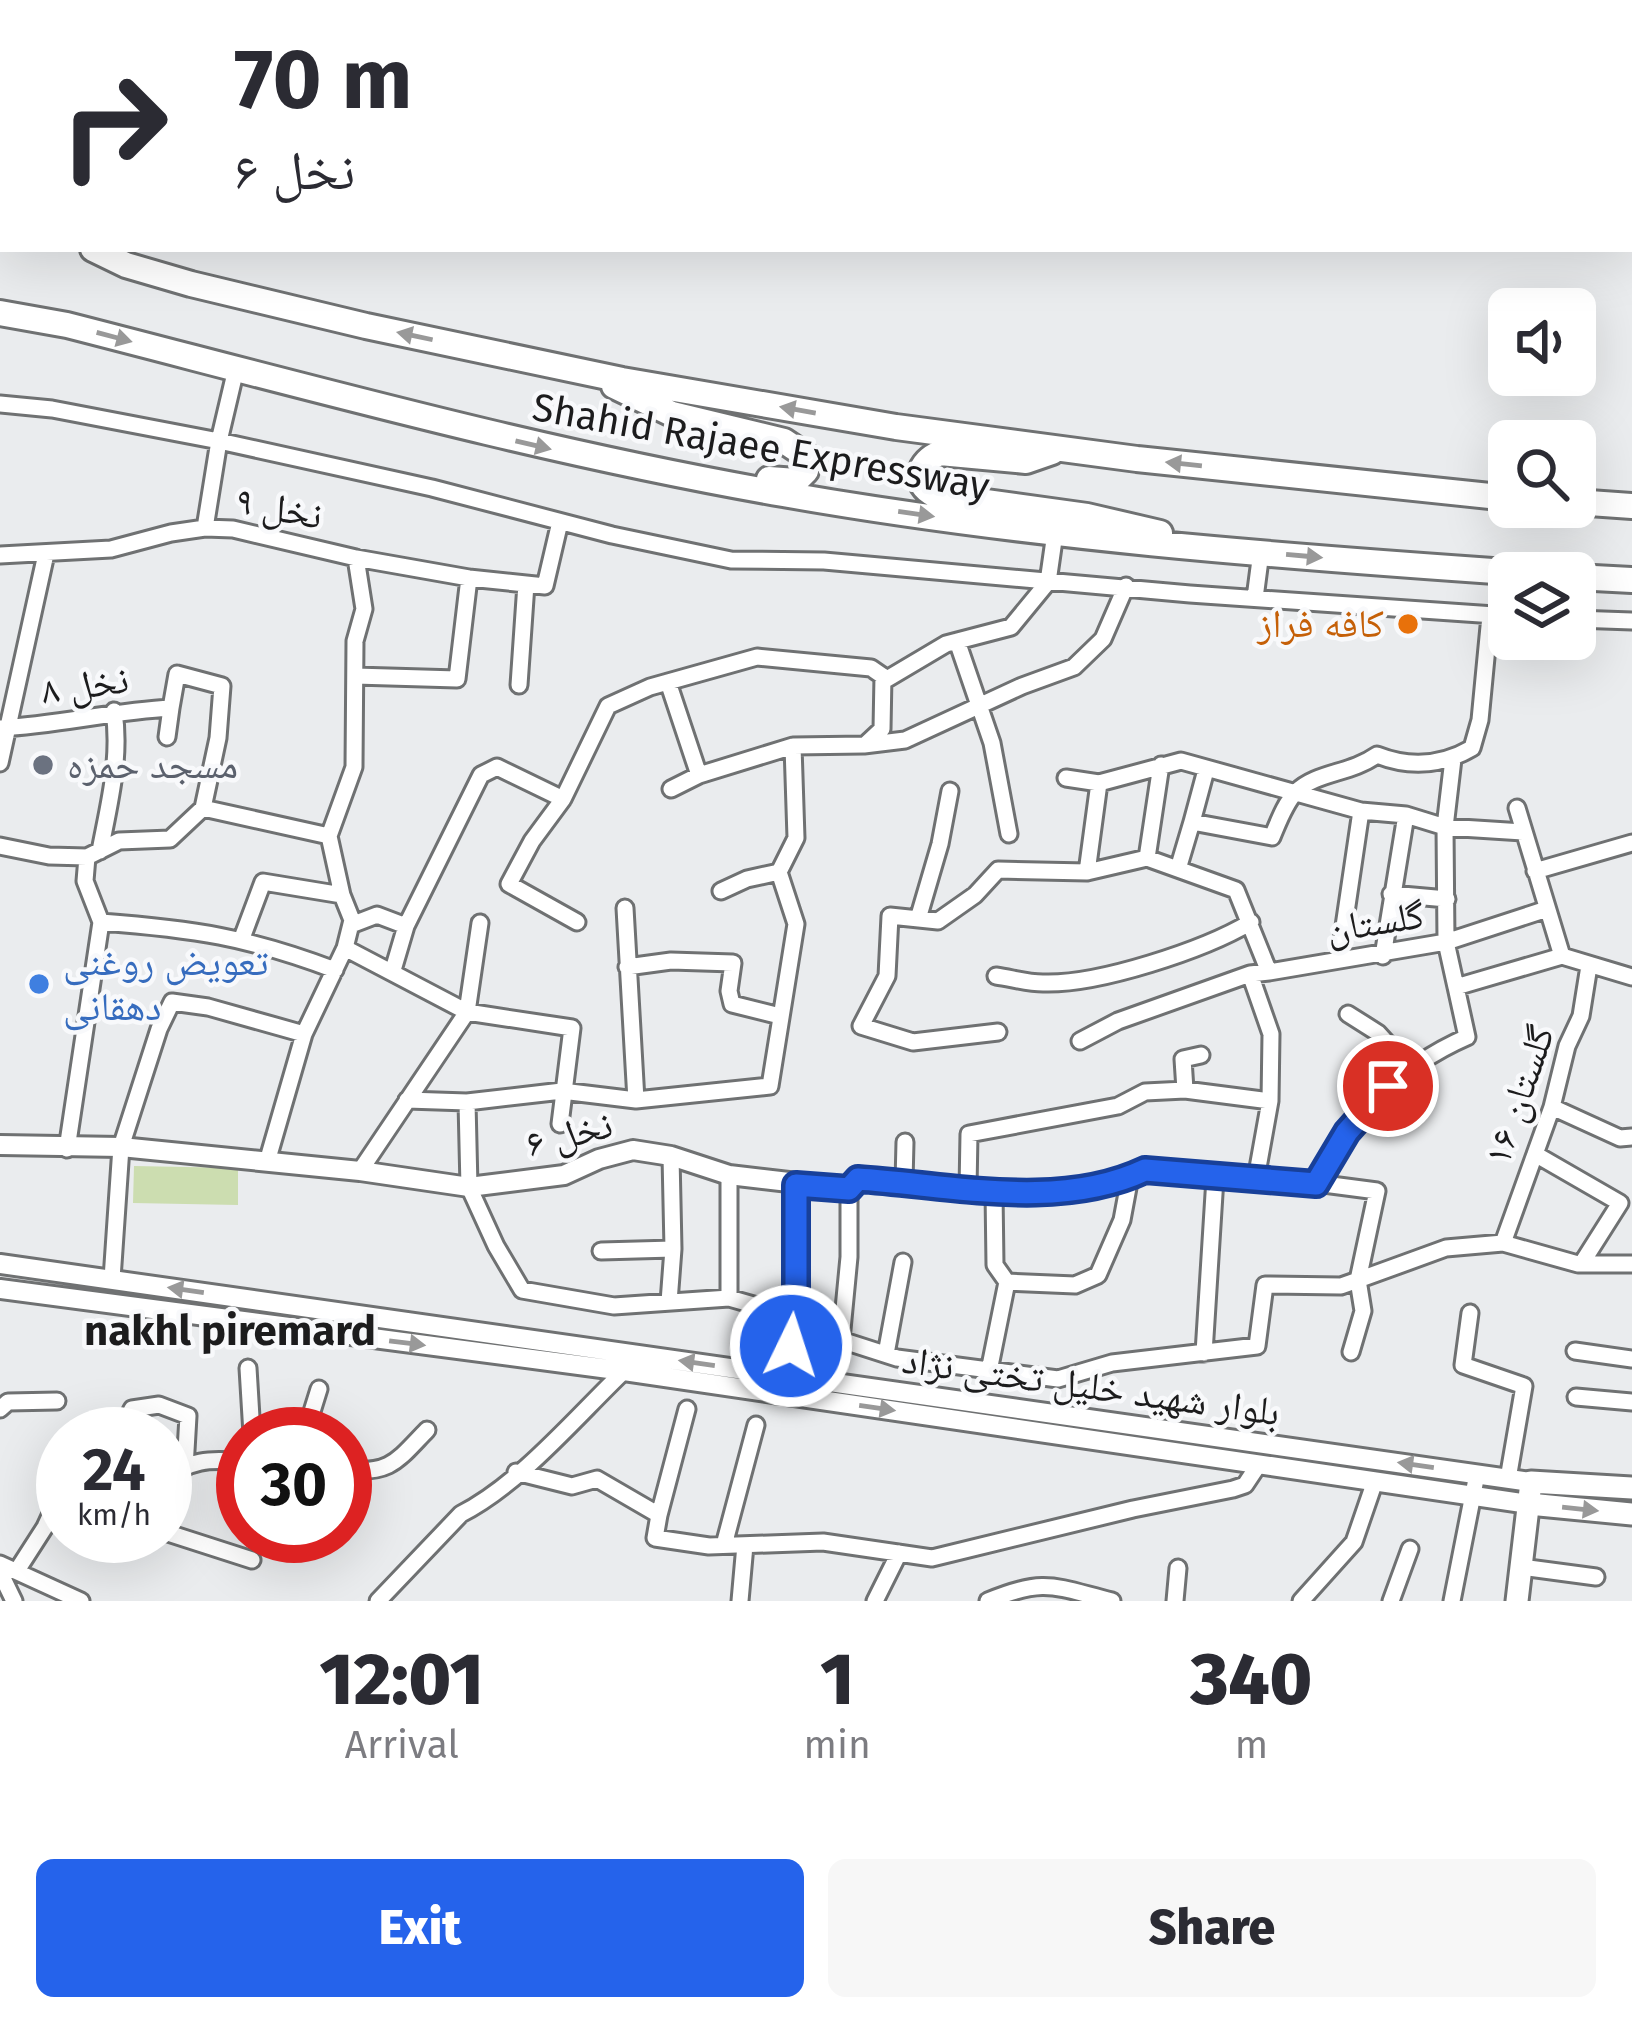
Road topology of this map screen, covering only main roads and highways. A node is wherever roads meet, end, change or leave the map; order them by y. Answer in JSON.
{"nodes":[{"id":1,"x":99,"y":252,"type":"edge"},
{"id":2,"x":0,"y":313,"type":"edge"},
{"id":3,"x":583,"y":371,"type":"junction"},
{"id":4,"x":1060,"y":449,"type":"junction"},
{"id":5,"x":682,"y":475,"type":"junction"},
{"id":6,"x":1488,"y":496,"type":"edge"},
{"id":7,"x":1596,"y":503,"type":"edge"},
{"id":8,"x":1632,"y":506,"type":"edge"},
{"id":9,"x":1195,"y":546,"type":"junction"},
{"id":10,"x":1488,"y":570,"type":"edge"},
{"id":11,"x":1596,"y":578,"type":"edge"},
{"id":12,"x":1632,"y":580,"type":"edge"},
{"id":13,"x":1632,"y":1488,"type":"edge"},
{"id":14,"x":1530,"y":1493,"type":"junction"},
{"id":15,"x":1632,"y":1514,"type":"edge"},
{"id":16,"x":1517,"y":1601,"type":"edge"}],
"edges":[{"from":3,"to":1,"type":"highway","name":"Shahid Rajaee Expressway","one_way":true},
{"from":2,"to":5,"type":"highway","name":"Shahid Rajaee Expressway","one_way":true},
{"from":4,"to":3,"type":"highway","name":"Shahid Rajaee Expressway","one_way":true},
{"from":3,"to":5,"type":"highway"},
{"from":6,"to":4,"type":"highway","name":"Shahid Rajaee Expressway","one_way":true},
{"from":4,"to":9,"type":"highway"},
{"from":5,"to":9,"type":"highway","name":"Shahid Rajaee Expressway","one_way":true},
{"from":7,"to":8,"type":"highway"},
{"from":9,"to":10,"type":"highway","name":"Shahid Rajaee Expressway","one_way":true},
{"from":11,"to":12,"type":"highway"},
{"from":13,"to":14,"type":"main road"},
{"from":14,"to":15,"type":"main road","one_way":true},
{"from":14,"to":16,"type":"main road"}]}
